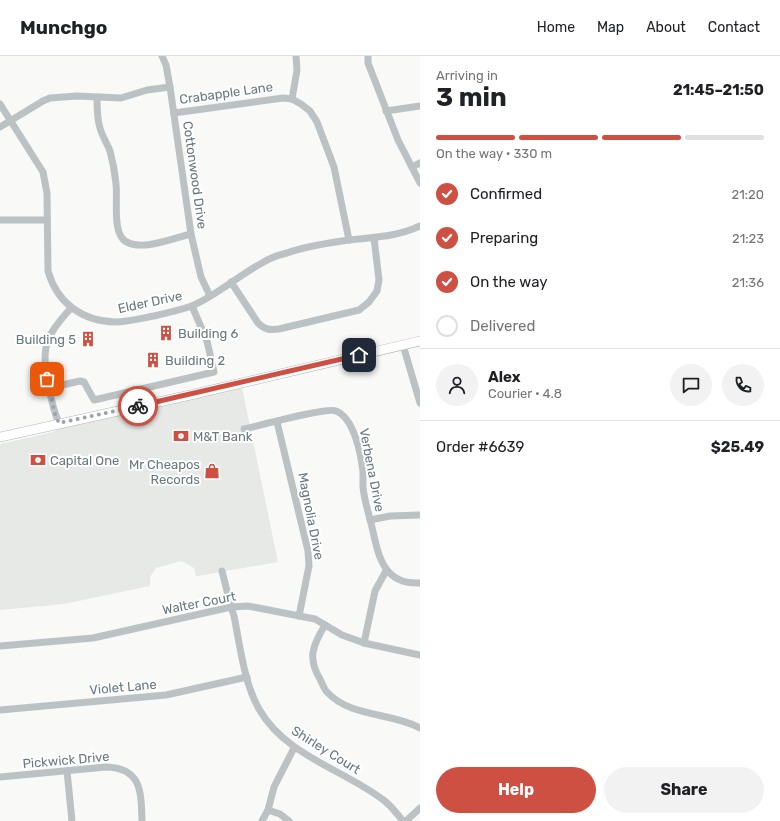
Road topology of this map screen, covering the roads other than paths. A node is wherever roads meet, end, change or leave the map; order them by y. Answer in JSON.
{"nodes":[{"id":1,"x":162,"y":56,"type":"edge"},
{"id":2,"x":296,"y":56,"type":"edge"},
{"id":3,"x":368,"y":56,"type":"edge"},
{"id":4,"x":170,"y":87,"type":"junction"},
{"id":5,"x":97,"y":98,"type":"junction"},
{"id":6,"x":292,"y":99,"type":"junction"},
{"id":7,"x":0,"y":104,"type":"edge"},
{"id":8,"x":420,"y":106,"type":"edge"},
{"id":9,"x":386,"y":111,"type":"junction"},
{"id":10,"x":174,"y":113,"type":"junction"},
{"id":11,"x":10,"y":121,"type":"junction"},
{"id":12,"x":0,"y":127,"type":"edge"},
{"id":13,"x":420,"y":163,"type":"edge"},
{"id":14,"x":412,"y":167,"type":"junction"},
{"id":15,"x":420,"y":183,"type":"edge"},
{"id":16,"x":0,"y":220,"type":"edge"},
{"id":17,"x":46,"y":220,"type":"junction"},
{"id":18,"x":420,"y":226,"type":"edge"},
{"id":19,"x":191,"y":234,"type":"junction"},
{"id":20,"x":374,"y":238,"type":"junction"},
{"id":21,"x":349,"y":240,"type":"junction"},
{"id":22,"x":231,"y":282,"type":"junction"},
{"id":23,"x":210,"y":296,"type":"junction"},
{"id":24,"x":192,"y":306,"type":"junction"},
{"id":25,"x":71,"y":308,"type":"junction"},
{"id":26,"x":420,"y":340,"type":"edge"},
{"id":27,"x":403,"y":345,"type":"junction"},
{"id":28,"x":49,"y":388,"type":"junction"},
{"id":29,"x":420,"y":403,"type":"edge"},
{"id":30,"x":277,"y":422,"type":"junction"},
{"id":31,"x":59,"y":423,"type":"junction"},
{"id":32,"x":244,"y":429,"type":"dead end"},
{"id":33,"x":0,"y":437,"type":"edge"},
{"id":34,"x":420,"y":515,"type":"edge"},
{"id":35,"x":370,"y":520,"type":"junction"},
{"id":36,"x":222,"y":571,"type":"dead end"},
{"id":37,"x":386,"y":571,"type":"junction"},
{"id":38,"x":420,"y":583,"type":"edge"},
{"id":39,"x":231,"y":607,"type":"junction"},
{"id":40,"x":298,"y":616,"type":"junction"},
{"id":41,"x":325,"y":626,"type":"junction"},
{"id":42,"x":364,"y":643,"type":"junction"},
{"id":43,"x":0,"y":646,"type":"edge"},
{"id":44,"x":420,"y":655,"type":"edge"},
{"id":45,"x":247,"y":677,"type":"junction"},
{"id":46,"x":0,"y":710,"type":"edge"},
{"id":47,"x":420,"y":728,"type":"edge"},
{"id":48,"x":294,"y":748,"type":"junction"},
{"id":49,"x":67,"y":771,"type":"junction"},
{"id":50,"x":0,"y":777,"type":"edge"},
{"id":51,"x":420,"y":808,"type":"edge"},
{"id":52,"x":268,"y":810,"type":"junction"},
{"id":53,"x":72,"y":821,"type":"edge"},
{"id":54,"x":142,"y":821,"type":"edge"},
{"id":55,"x":262,"y":821,"type":"edge"},
{"id":56,"x":289,"y":821,"type":"edge"},
{"id":57,"x":403,"y":821,"type":"edge"},
{"id":58,"x":406,"y":821,"type":"edge"}],
"edges":[{"from":1,"to":4,"type":"street","name":"Cottonwood Drive"},
{"from":2,"to":6,"type":"street"},
{"from":3,"to":9,"type":"street"},
{"from":4,"to":5,"type":"street"},
{"from":4,"to":10,"type":"street","name":"Cottonwood Drive"},
{"from":5,"to":11,"type":"street"},
{"from":5,"to":19,"type":"street"},
{"from":6,"to":10,"type":"street","name":"Crabapple Lane"},
{"from":6,"to":21,"type":"street","name":"Crabapple Lane"},
{"from":7,"to":11,"type":"street","name":"Elder Drive"},
{"from":8,"to":9,"type":"street"},
{"from":9,"to":14,"type":"street"},
{"from":10,"to":19,"type":"street","name":"Cottonwood Drive"},
{"from":11,"to":12,"type":"street"},
{"from":11,"to":17,"type":"street","name":"Elder Drive"},
{"from":13,"to":14,"type":"street"},
{"from":14,"to":15,"type":"street"},
{"from":16,"to":17,"type":"street"},
{"from":17,"to":25,"type":"street","name":"Elder Drive"},
{"from":18,"to":20,"type":"street","name":"Elder Drive"},
{"from":19,"to":23,"type":"street","name":"Cottonwood Drive"},
{"from":20,"to":21,"type":"street","name":"Elder Drive"},
{"from":20,"to":22,"type":"street"},
{"from":21,"to":22,"type":"street","name":"Elder Drive"},
{"from":22,"to":23,"type":"street","name":"Elder Drive"},
{"from":23,"to":24,"type":"street","name":"Elder Drive"},
{"from":24,"to":25,"type":"street","name":"Elder Drive"},
{"from":24,"to":28,"type":"street"},
{"from":25,"to":28,"type":"street"},
{"from":26,"to":27,"type":"main road"},
{"from":27,"to":29,"type":"street"},
{"from":27,"to":31,"type":"main road"},
{"from":28,"to":31,"type":"street"},
{"from":30,"to":32,"type":"street","name":"Verbena Drive"},
{"from":30,"to":35,"type":"street","name":"Verbena Drive"},
{"from":30,"to":40,"type":"street","name":"Magnolia Drive"},
{"from":31,"to":33,"type":"main road"},
{"from":34,"to":35,"type":"street"},
{"from":35,"to":37,"type":"street","name":"Verbena Drive"},
{"from":36,"to":39,"type":"street","name":"Shirley Court"},
{"from":37,"to":38,"type":"street"},
{"from":37,"to":42,"type":"street"},
{"from":39,"to":40,"type":"street","name":"Walter Court"},
{"from":39,"to":43,"type":"street","name":"Walter Court"},
{"from":39,"to":45,"type":"street","name":"Shirley Court"},
{"from":40,"to":41,"type":"street","name":"Walter Court"},
{"from":41,"to":42,"type":"street","name":"Walter Court"},
{"from":41,"to":47,"type":"street"},
{"from":42,"to":44,"type":"street","name":"Walter Court"},
{"from":45,"to":46,"type":"street","name":"Violet Lane"},
{"from":45,"to":48,"type":"street","name":"Shirley Court"},
{"from":48,"to":52,"type":"street"},
{"from":48,"to":57,"type":"street","name":"Shirley Court"},
{"from":49,"to":50,"type":"street","name":"Pickwick Drive"},
{"from":49,"to":53,"type":"street"},
{"from":49,"to":54,"type":"street","name":"Pickwick Drive"},
{"from":51,"to":58,"type":"street"},
{"from":52,"to":55,"type":"street"},
{"from":52,"to":56,"type":"street"}]}
